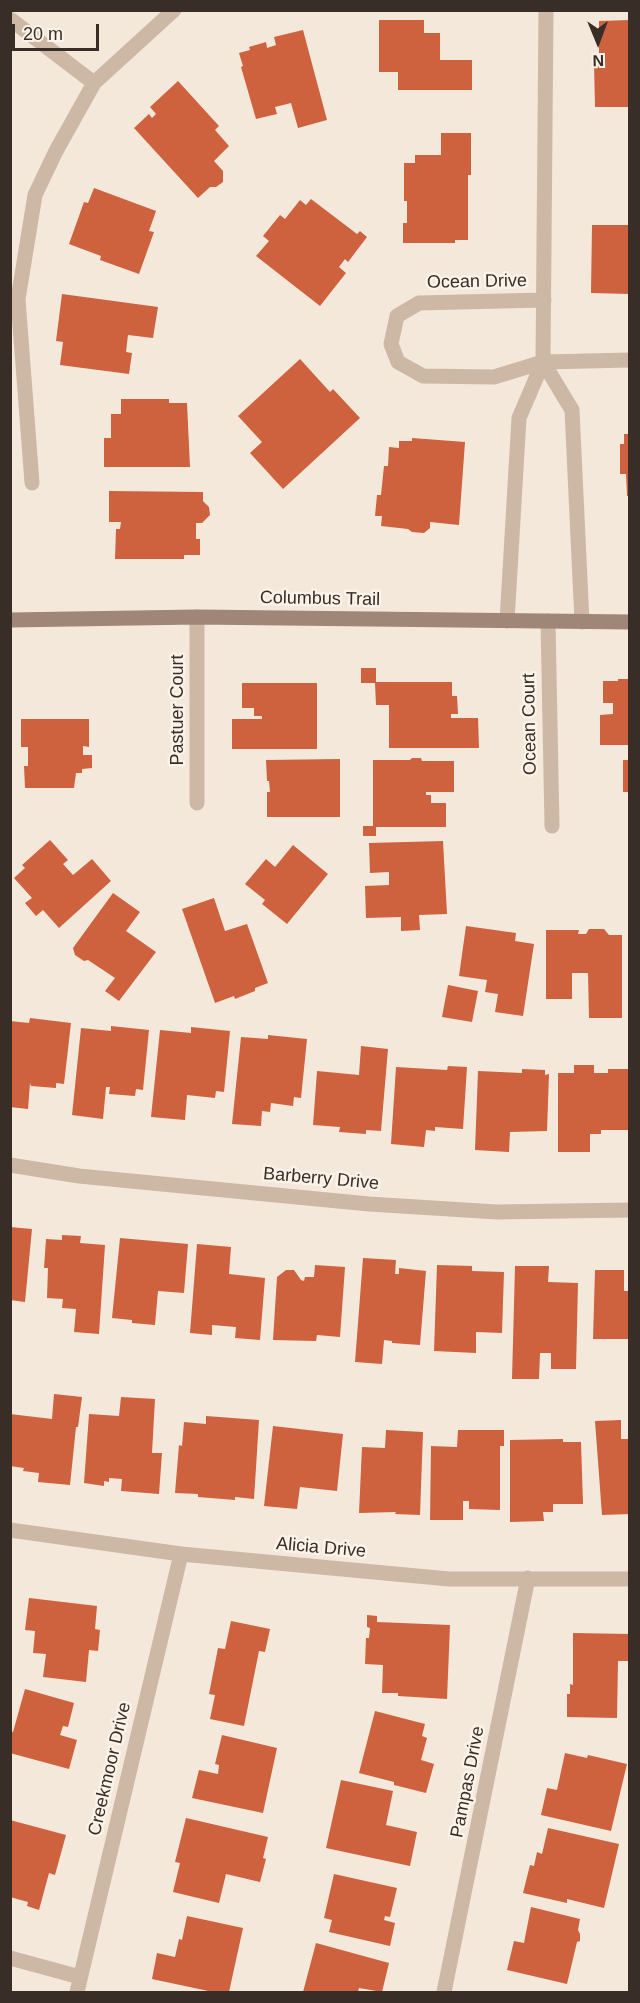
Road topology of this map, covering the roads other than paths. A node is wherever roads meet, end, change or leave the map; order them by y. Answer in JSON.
{"nodes":[{"id":1,"x":174,"y":10,"type":"edge"},
{"id":2,"x":546,"y":10,"type":"edge"},
{"id":3,"x":10,"y":19,"type":"edge"},
{"id":4,"x":94,"y":83,"type":"junction"},
{"id":5,"x":544,"y":300,"type":"junction"},
{"id":6,"x":630,"y":360,"type":"edge"},
{"id":7,"x":543,"y":362,"type":"junction"},
{"id":8,"x":32,"y":483,"type":"dead end"},
{"id":9,"x":197,"y":617,"type":"junction"},
{"id":10,"x":10,"y":620,"type":"edge"},
{"id":11,"x":507,"y":621,"type":"junction"},
{"id":12,"x":548,"y":621,"type":"junction"},
{"id":13,"x":582,"y":622,"type":"junction"},
{"id":14,"x":630,"y":622,"type":"edge"},
{"id":15,"x":197,"y":803,"type":"dead end"},
{"id":16,"x":552,"y":826,"type":"dead end"},
{"id":17,"x":10,"y":1165,"type":"edge"},
{"id":18,"x":630,"y":1210,"type":"edge"},
{"id":19,"x":10,"y":1530,"type":"edge"},
{"id":20,"x":181,"y":1554,"type":"junction"},
{"id":21,"x":528,"y":1578,"type":"junction"},
{"id":22,"x":630,"y":1579,"type":"edge"},
{"id":23,"x":10,"y":1958,"type":"edge"},
{"id":24,"x":78,"y":1985,"type":"edge"},
{"id":25,"x":444,"y":1992,"type":"edge"}],
"edges":[{"from":1,"to":4,"type":"street"},
{"from":2,"to":5,"type":"street","name":"Ocean Drive"},
{"from":3,"to":4,"type":"street"},
{"from":4,"to":8,"type":"street"},
{"from":5,"to":7,"type":"street","name":"Ocean Drive"},
{"from":5,"to":7,"type":"street","name":"Ocean Drive"},
{"from":6,"to":7,"type":"street"},
{"from":7,"to":11,"type":"street","name":"Ocean Drive"},
{"from":7,"to":13,"type":"street"},
{"from":9,"to":10,"type":"street","name":"Columbus Trail"},
{"from":9,"to":11,"type":"street","name":"Columbus Trail"},
{"from":9,"to":15,"type":"street","name":"Pastuer Court"},
{"from":11,"to":12,"type":"street","name":"Columbus Trail"},
{"from":12,"to":13,"type":"street","name":"Columbus Trail"},
{"from":12,"to":16,"type":"street","name":"Ocean Court"},
{"from":13,"to":14,"type":"street","name":"Columbus Trail"},
{"from":17,"to":18,"type":"street","name":"Barberry Drive"},
{"from":19,"to":20,"type":"street","name":"Alicia Drive"},
{"from":20,"to":21,"type":"street","name":"Alicia Drive"},
{"from":20,"to":24,"type":"street","name":"Creekmoor Drive"},
{"from":21,"to":22,"type":"street","name":"Alicia Drive"},
{"from":21,"to":25,"type":"street","name":"Pampas Drive"},
{"from":23,"to":24,"type":"street"}]}
